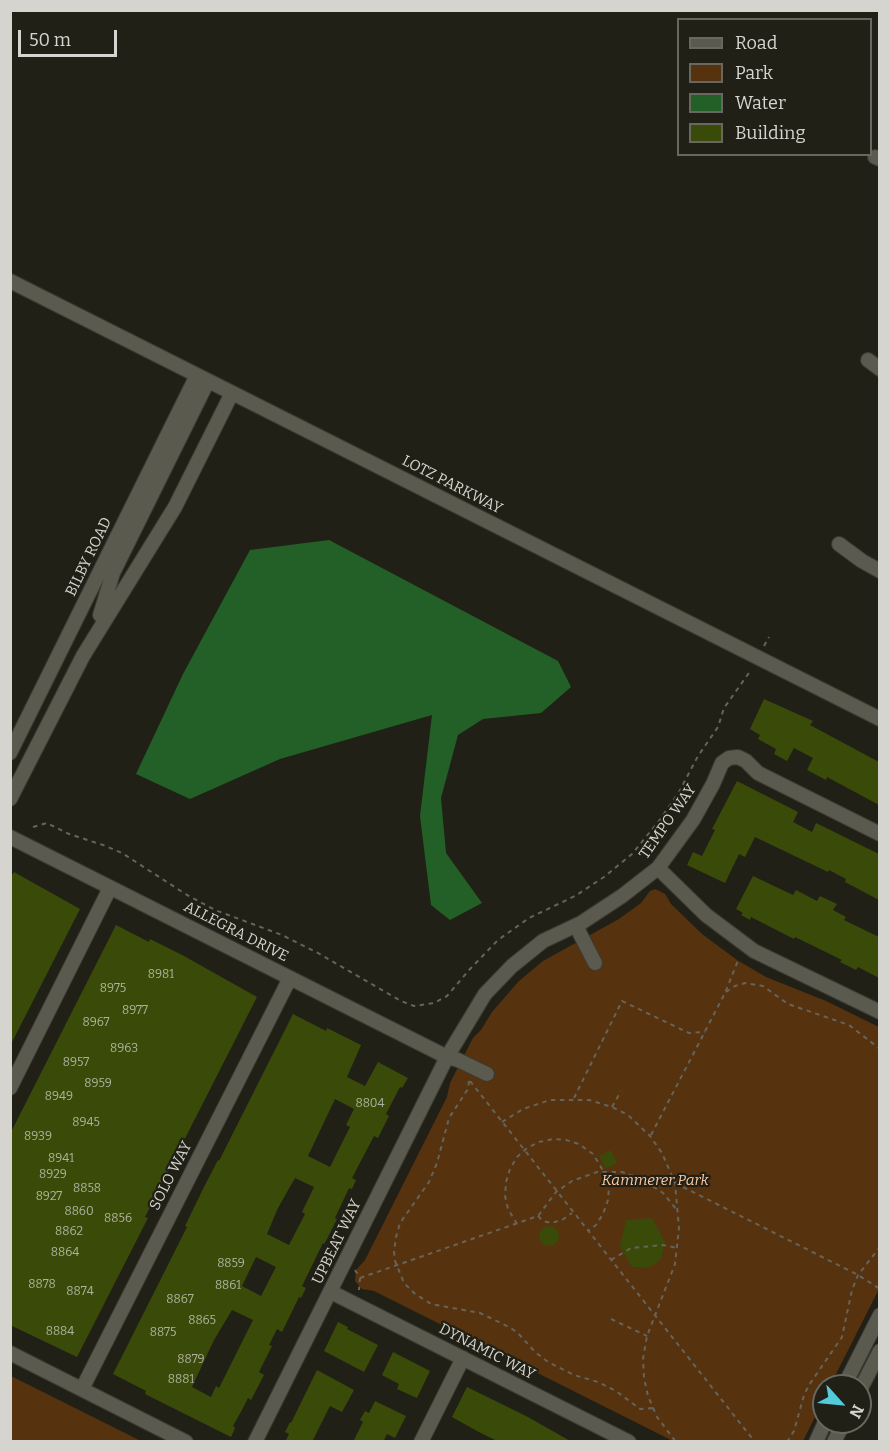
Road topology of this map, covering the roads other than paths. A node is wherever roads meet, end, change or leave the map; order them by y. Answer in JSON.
{"nodes":[{"id":1,"x":10,"y":281,"type":"edge"},
{"id":2,"x":867,"y":360,"type":"dead end"},
{"id":3,"x":879,"y":369,"type":"edge"},
{"id":4,"x":203,"y":378,"type":"junction"},
{"id":5,"x":232,"y":393,"type":"junction"},
{"id":6,"x":839,"y":544,"type":"dead end"},
{"id":7,"x":879,"y":571,"type":"edge"},
{"id":8,"x":83,"y":656,"type":"junction"},
{"id":9,"x":879,"y":719,"type":"edge"},
{"id":10,"x":10,"y":753,"type":"edge"},
{"id":11,"x":10,"y":800,"type":"edge"},
{"id":12,"x":879,"y":834,"type":"edge"},
{"id":13,"x":10,"y":837,"type":"edge"},
{"id":14,"x":658,"y":868,"type":"junction"},
{"id":15,"x":110,"y":888,"type":"junction"},
{"id":16,"x":576,"y":926,"type":"junction"},
{"id":17,"x":595,"y":963,"type":"dead end"},
{"id":18,"x":290,"y":978,"type":"junction"},
{"id":19,"x":879,"y":1012,"type":"edge"},
{"id":20,"x":447,"y":1057,"type":"junction"},
{"id":21,"x":488,"y":1074,"type":"dead end"},
{"id":22,"x":10,"y":1088,"type":"edge"},
{"id":23,"x":331,"y":1292,"type":"junction"},
{"id":24,"x":879,"y":1315,"type":"edge"},
{"id":25,"x":879,"y":1351,"type":"edge"},
{"id":26,"x":10,"y":1353,"type":"edge"},
{"id":27,"x":463,"y":1358,"type":"junction"},
{"id":28,"x":850,"y":1374,"type":"edge"},
{"id":29,"x":868,"y":1374,"type":"edge"},
{"id":30,"x":82,"y":1389,"type":"junction"},
{"id":31,"x":186,"y":1442,"type":"edge"},
{"id":32,"x":255,"y":1442,"type":"edge"},
{"id":33,"x":421,"y":1442,"type":"edge"},
{"id":34,"x":629,"y":1442,"type":"edge"}],
"edges":[{"from":1,"to":4,"type":"street","name":"LOTZ PARKWAY"},
{"from":2,"to":3,"type":"street"},
{"from":4,"to":5,"type":"street","name":"LOTZ PARKWAY"},
{"from":4,"to":8,"type":"street","name":"BILBY ROAD"},
{"from":4,"to":10,"type":"street","name":"BILBY ROAD"},
{"from":5,"to":8,"type":"street","name":"BILBY ROAD"},
{"from":5,"to":9,"type":"street","name":"LOTZ PARKWAY"},
{"from":6,"to":7,"type":"street"},
{"from":8,"to":11,"type":"street","name":"BILBY ROAD"},
{"from":12,"to":14,"type":"street","name":"TEMPO WAY"},
{"from":13,"to":15,"type":"street","name":"ALLEGRA DRIVE"},
{"from":14,"to":16,"type":"street","name":"TEMPO WAY"},
{"from":14,"to":19,"type":"street"},
{"from":15,"to":18,"type":"street","name":"ALLEGRA DRIVE"},
{"from":15,"to":22,"type":"street"},
{"from":16,"to":17,"type":"street"},
{"from":16,"to":20,"type":"street","name":"TEMPO WAY"},
{"from":18,"to":20,"type":"street","name":"ALLEGRA DRIVE"},
{"from":18,"to":30,"type":"street","name":"SOLO WAY"},
{"from":20,"to":21,"type":"street","name":"ALLEGRA DRIVE"},
{"from":20,"to":23,"type":"street","name":"UPBEAT WAY"},
{"from":23,"to":27,"type":"street","name":"DYNAMIC WAY"},
{"from":23,"to":32,"type":"street","name":"UPBEAT WAY"},
{"from":24,"to":28,"type":"street"},
{"from":25,"to":29,"type":"street"},
{"from":26,"to":30,"type":"street"},
{"from":27,"to":33,"type":"street"},
{"from":27,"to":34,"type":"street","name":"DYNAMIC WAY"},
{"from":30,"to":31,"type":"street"}]}
